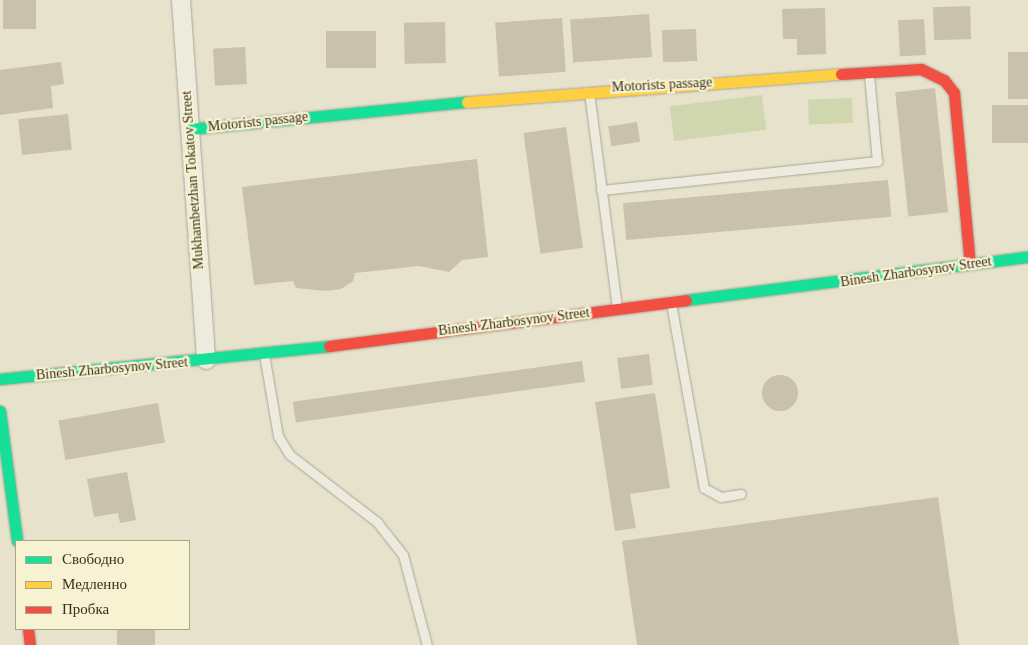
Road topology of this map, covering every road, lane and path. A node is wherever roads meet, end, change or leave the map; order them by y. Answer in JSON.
{"nodes":[{"id":1,"x":181,"y":0,"type":"edge"},
{"id":2,"x":868,"y":74,"type":"junction"},
{"id":3,"x":589,"y":90,"type":"junction"},
{"id":4,"x":190,"y":129,"type":"junction"},
{"id":5,"x":601,"y":190,"type":"junction"},
{"id":6,"x":1028,"y":257,"type":"edge"},
{"id":7,"x":970,"y":264,"type":"junction"},
{"id":8,"x":670,"y":303,"type":"junction"},
{"id":9,"x":617,"y":310,"type":"junction"},
{"id":10,"x":264,"y":354,"type":"junction"},
{"id":11,"x":206,"y":360,"type":"junction"},
{"id":12,"x":0,"y":379,"type":"edge"},
{"id":13,"x":0,"y":411,"type":"edge"},
{"id":14,"x":741,"y":494,"type":"dead end"},
{"id":15,"x":17,"y":540,"type":"edge"},
{"id":16,"x":28,"y":630,"type":"edge"},
{"id":17,"x":30,"y":645,"type":"edge"},
{"id":18,"x":427,"y":645,"type":"edge"}],
"edges":[{"from":1,"to":4,"type":"street","name":"Mukhambetzhan Tokatov Street"},
{"from":2,"to":3,"type":"street","name":"Motorists passage"},
{"from":2,"to":5,"type":"lane"},
{"from":2,"to":7,"type":"street","name":"Motorists passage"},
{"from":3,"to":4,"type":"street","name":"Motorists passage"},
{"from":3,"to":5,"type":"lane"},
{"from":4,"to":11,"type":"street","name":"Mukhambetzhan Tokatov Street"},
{"from":5,"to":9,"type":"lane"},
{"from":6,"to":7,"type":"street","name":"Binesh Zharbosynov Street"},
{"from":7,"to":8,"type":"street","name":"Binesh Zharbosynov Street"},
{"from":8,"to":9,"type":"street","name":"Binesh Zharbosynov Street"},
{"from":8,"to":14,"type":"lane"},
{"from":9,"to":10,"type":"street","name":"Binesh Zharbosynov Street"},
{"from":10,"to":11,"type":"street","name":"Binesh Zharbosynov Street"},
{"from":10,"to":18,"type":"lane"},
{"from":11,"to":12,"type":"street","name":"Binesh Zharbosynov Street"},
{"from":13,"to":15,"type":"street"},
{"from":16,"to":17,"type":"street"}]}
